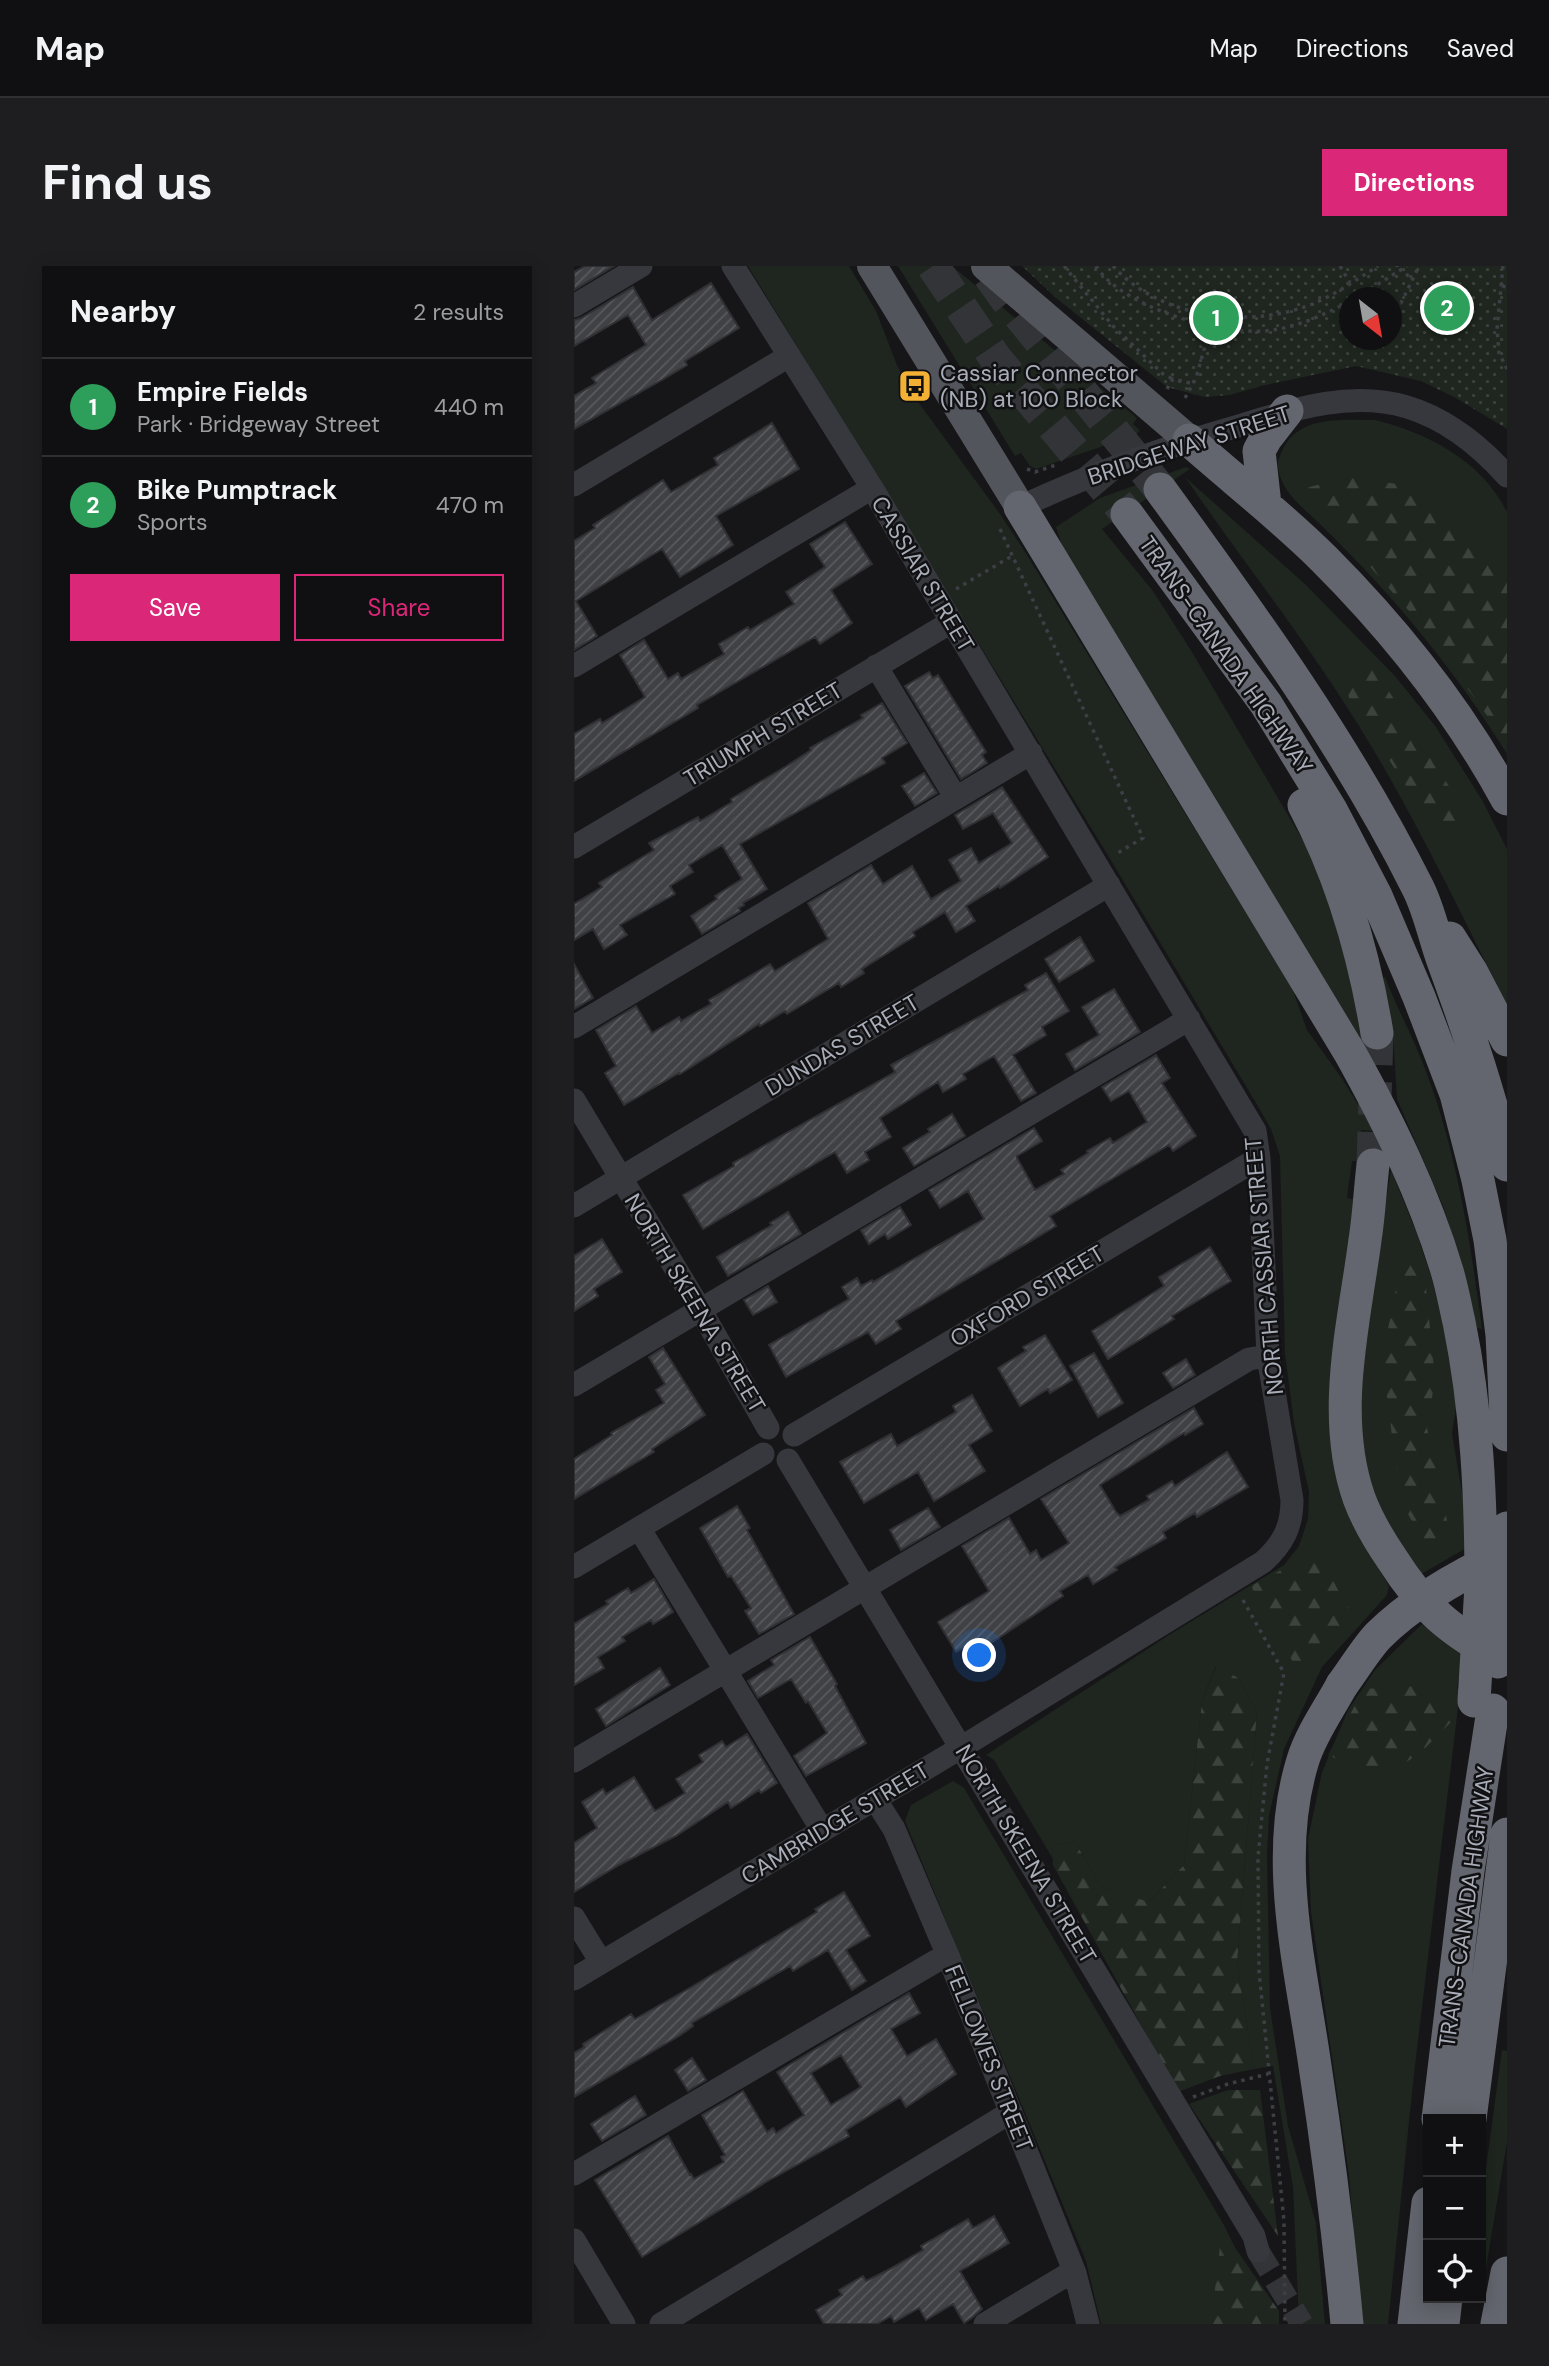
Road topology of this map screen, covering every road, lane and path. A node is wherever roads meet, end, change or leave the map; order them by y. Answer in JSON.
{"nodes":[{"id":1,"x":641,"y":266,"type":"edge"},
{"id":2,"x":733,"y":266,"type":"edge"},
{"id":3,"x":872,"y":266,"type":"edge"},
{"id":4,"x":986,"y":266,"type":"edge"},
{"id":5,"x":1064,"y":266,"type":"edge"},
{"id":6,"x":1096,"y":266,"type":"edge"},
{"id":7,"x":1113,"y":266,"type":"edge"},
{"id":8,"x":1340,"y":266,"type":"edge"},
{"id":9,"x":1378,"y":266,"type":"edge"},
{"id":10,"x":1407,"y":266,"type":"edge"},
{"id":11,"x":1419,"y":266,"type":"edge"},
{"id":12,"x":1503,"y":266,"type":"edge"},
{"id":13,"x":1406,"y":274,"type":"dead end"},
{"id":14,"x":1413,"y":280,"type":"junction"},
{"id":15,"x":1507,"y":281,"type":"edge"},
{"id":16,"x":1350,"y":284,"type":"junction"},
{"id":17,"x":1374,"y":287,"type":"edge"},
{"id":18,"x":1502,"y":290,"type":"junction"},
{"id":19,"x":1402,"y":301,"type":"edge"},
{"id":20,"x":574,"y":306,"type":"edge"},
{"id":21,"x":1339,"y":308,"type":"edge"},
{"id":22,"x":1209,"y":332,"type":"dead end"},
{"id":23,"x":789,"y":356,"type":"junction"},
{"id":24,"x":1507,"y":369,"type":"edge"},
{"id":25,"x":1173,"y":379,"type":"junction"},
{"id":26,"x":1194,"y":384,"type":"junction"},
{"id":27,"x":1167,"y":390,"type":"dead end"},
{"id":28,"x":1185,"y":398,"type":"dead end"},
{"id":29,"x":1287,"y":411,"type":"junction"},
{"id":30,"x":1189,"y":440,"type":"junction"},
{"id":31,"x":1067,"y":462,"type":"dead end"},
{"id":32,"x":1025,"y":468,"type":"dead end"},
{"id":33,"x":1507,"y":476,"type":"edge"},
{"id":34,"x":574,"y":485,"type":"edge"},
{"id":35,"x":872,"y":488,"type":"junction"},
{"id":36,"x":1160,"y":489,"type":"tunnel mouth"},
{"id":37,"x":1265,"y":506,"type":"junction"},
{"id":38,"x":1008,"y":513,"type":"junction"},
{"id":39,"x":1127,"y":514,"type":"tunnel mouth"},
{"id":40,"x":1012,"y":556,"type":"junction"},
{"id":41,"x":950,"y":593,"type":"dead end"},
{"id":42,"x":951,"y":622,"type":"junction"},
{"id":43,"x":1214,"y":633,"type":"junction"},
{"id":44,"x":574,"y":666,"type":"edge"},
{"id":45,"x":876,"y":666,"type":"junction"},
{"id":46,"x":1031,"y":753,"type":"junction"},
{"id":47,"x":956,"y":798,"type":"junction"},
{"id":48,"x":1507,"y":799,"type":"edge"},
{"id":49,"x":574,"y":847,"type":"edge"},
{"id":50,"x":1110,"y":857,"type":"dead end"},
{"id":51,"x":1109,"y":885,"type":"junction"},
{"id":52,"x":1420,"y":891,"type":"junction"},
{"id":53,"x":1189,"y":1019,"type":"junction"},
{"id":54,"x":574,"y":1027,"type":"edge"},
{"id":55,"x":1377,"y":1033,"type":"tunnel mouth"},
{"id":56,"x":1507,"y":1040,"type":"edge"},
{"id":57,"x":574,"y":1100,"type":"edge"},
{"id":58,"x":1259,"y":1158,"type":"junction"},
{"id":59,"x":1507,"y":1164,"type":"edge"},
{"id":60,"x":1373,"y":1165,"type":"tunnel mouth"},
{"id":61,"x":621,"y":1178,"type":"junction"},
{"id":62,"x":574,"y":1206,"type":"edge"},
{"id":63,"x":700,"y":1309,"type":"junction"},
{"id":64,"x":1268,"y":1356,"type":"junction"},
{"id":65,"x":574,"y":1385,"type":"edge"},
{"id":66,"x":768,"y":1428,"type":"junction"},
{"id":67,"x":794,"y":1435,"type":"junction"},
{"id":68,"x":1507,"y":1435,"type":"edge"},
{"id":69,"x":763,"y":1454,"type":"junction"},
{"id":70,"x":788,"y":1460,"type":"junction"},
{"id":71,"x":1291,"y":1517,"type":"joint"},
{"id":72,"x":639,"y":1528,"type":"junction"},
{"id":73,"x":1507,"y":1528,"type":"edge"},
{"id":74,"x":1507,"y":1553,"type":"edge"},
{"id":75,"x":574,"y":1567,"type":"edge"},
{"id":76,"x":865,"y":1587,"type":"junction"},
{"id":77,"x":1493,"y":1592,"type":"junction"},
{"id":78,"x":1507,"y":1662,"type":"edge"},
{"id":79,"x":726,"y":1671,"type":"junction"},
{"id":80,"x":962,"y":1747,"type":"junction"},
{"id":81,"x":574,"y":1761,"type":"edge"},
{"id":82,"x":875,"y":1799,"type":"junction"},
{"id":83,"x":822,"y":1830,"type":"junction"},
{"id":84,"x":1507,"y":1834,"type":"edge"},
{"id":85,"x":574,"y":1918,"type":"edge"},
{"id":86,"x":949,"y":1958,"type":"junction"},
{"id":87,"x":601,"y":1962,"type":"junction"},
{"id":88,"x":574,"y":1979,"type":"edge"},
{"id":89,"x":1185,"y":2100,"type":"dead end"},
{"id":90,"x":1011,"y":2112,"type":"junction"},
{"id":91,"x":1439,"y":2114,"type":"edge"},
{"id":92,"x":1471,"y":2114,"type":"edge"},
{"id":93,"x":574,"y":2174,"type":"edge"},
{"id":94,"x":574,"y":2240,"type":"edge"},
{"id":95,"x":1424,"y":2240,"type":"edge"},
{"id":96,"x":1258,"y":2251,"type":"tunnel mouth"},
{"id":97,"x":1075,"y":2273,"type":"junction"},
{"id":98,"x":1507,"y":2273,"type":"edge"},
{"id":99,"x":1445,"y":2303,"type":"edge"},
{"id":100,"x":624,"y":2324,"type":"edge"},
{"id":101,"x":661,"y":2324,"type":"edge"},
{"id":102,"x":985,"y":2324,"type":"edge"},
{"id":103,"x":1088,"y":2324,"type":"edge"},
{"id":104,"x":1285,"y":2324,"type":"edge"},
{"id":105,"x":1347,"y":2324,"type":"edge"},
{"id":106,"x":1414,"y":2324,"type":"edge"},
{"id":107,"x":1443,"y":2324,"type":"edge"},
{"id":108,"x":1497,"y":2324,"type":"edge"}],
"edges":[{"from":1,"to":20,"type":"street"},
{"from":2,"to":23,"type":"street","name":"CASSIAR STREET"},
{"from":3,"to":38,"type":"main road"},
{"from":4,"to":30,"type":"main road"},
{"from":5,"to":25,"type":"path"},
{"from":6,"to":21,"type":"path"},
{"from":7,"to":16,"type":"path"},
{"from":8,"to":16,"type":"path"},
{"from":9,"to":16,"type":"path"},
{"from":10,"to":17,"type":"path"},
{"from":11,"to":14,"type":"path"},
{"from":12,"to":18,"type":"path"},
{"from":13,"to":14,"type":"path"},
{"from":14,"to":19,"type":"path"},
{"from":15,"to":18,"type":"path"},
{"from":18,"to":24,"type":"path"},
{"from":22,"to":26,"type":"path"},
{"from":23,"to":34,"type":"street"},
{"from":23,"to":35,"type":"street","name":"CASSIAR STREET"},
{"from":25,"to":26,"type":"path"},
{"from":25,"to":27,"type":"path"},
{"from":26,"to":28,"type":"path"},
{"from":29,"to":30,"type":"street","name":"BRIDGEWAY STREET"},
{"from":29,"to":33,"type":"street","name":"BRIDGEWAY STREET"},
{"from":29,"to":37,"type":"highway"},
{"from":30,"to":37,"type":"highway"},
{"from":30,"to":38,"type":"street","name":"BRIDGEWAY STREET"},
{"from":31,"to":32,"type":"path"},
{"from":35,"to":42,"type":"street","name":"CASSIAR STREET"},
{"from":35,"to":44,"type":"street"},
{"from":36,"to":52,"type":"highway","name":"TRANS-CANADA HIGHWAY"},
{"from":37,"to":48,"type":"highway"},
{"from":38,"to":40,"type":"path"},
{"from":38,"to":77,"type":"highway"},
{"from":39,"to":43,"type":"highway","name":"TRANS-CANADA HIGHWAY"},
{"from":40,"to":41,"type":"path"},
{"from":40,"to":50,"type":"path"},
{"from":42,"to":45,"type":"street","name":"TRIUMPH STREET"},
{"from":42,"to":46,"type":"street","name":"CASSIAR STREET"},
{"from":43,"to":55,"type":"highway"},
{"from":43,"to":68,"type":"highway","name":"TRANS-CANADA HIGHWAY"},
{"from":45,"to":47,"type":"street"},
{"from":45,"to":49,"type":"street","name":"TRIUMPH STREET"},
{"from":46,"to":47,"type":"street"},
{"from":46,"to":51,"type":"street","name":"CASSIAR STREET"},
{"from":47,"to":54,"type":"street"},
{"from":51,"to":53,"type":"street","name":"NORTH CASSIAR STREET"},
{"from":51,"to":61,"type":"street","name":"DUNDAS STREET"},
{"from":52,"to":56,"type":"highway"},
{"from":52,"to":59,"type":"highway","name":"TRANS-CANADA HIGHWAY"},
{"from":53,"to":58,"type":"street","name":"NORTH CASSIAR STREET"},
{"from":53,"to":63,"type":"street"},
{"from":57,"to":61,"type":"street","name":"NORTH SKEENA STREET"},
{"from":58,"to":64,"type":"street","name":"NORTH CASSIAR STREET"},
{"from":58,"to":67,"type":"street","name":"OXFORD STREET"},
{"from":60,"to":78,"type":"highway"},
{"from":61,"to":62,"type":"street","name":"DUNDAS STREET"},
{"from":61,"to":63,"type":"street","name":"NORTH SKEENA STREET"},
{"from":63,"to":65,"type":"street"},
{"from":63,"to":66,"type":"street","name":"NORTH SKEENA STREET"},
{"from":64,"to":71,"type":"street","name":"NORTH CASSIAR STREET"},
{"from":64,"to":76,"type":"street"},
{"from":66,"to":67,"type":"street"},
{"from":66,"to":69,"type":"street"},
{"from":67,"to":70,"type":"street"},
{"from":69,"to":70,"type":"street"},
{"from":69,"to":72,"type":"street"},
{"from":70,"to":76,"type":"street","name":"NORTH SKEENA STREET"},
{"from":71,"to":80,"type":"street","name":"CAMBRIDGE STREET"},
{"from":72,"to":75,"type":"street"},
{"from":72,"to":79,"type":"street"},
{"from":73,"to":77,"type":"highway","name":"TRANS-CANADA HIGHWAY"},
{"from":74,"to":105,"type":"highway","bridge":true},
{"from":76,"to":79,"type":"street"},
{"from":76,"to":80,"type":"street","name":"NORTH SKEENA STREET"},
{"from":77,"to":91,"type":"highway","name":"TRANS-CANADA HIGHWAY","bridge":true},
{"from":79,"to":81,"type":"street"},
{"from":79,"to":83,"type":"street"},
{"from":80,"to":82,"type":"street","name":"CAMBRIDGE STREET"},
{"from":80,"to":96,"type":"street","name":"NORTH SKEENA STREET"},
{"from":82,"to":83,"type":"street","name":"CAMBRIDGE STREET"},
{"from":82,"to":86,"type":"street","name":"FELLOWES STREET"},
{"from":83,"to":87,"type":"street","name":"CAMBRIDGE STREET"},
{"from":84,"to":92,"type":"highway","name":"TRANS-CANADA HIGHWAY"},
{"from":85,"to":87,"type":"street"},
{"from":86,"to":90,"type":"street","name":"FELLOWES STREET"},
{"from":86,"to":93,"type":"street"},
{"from":87,"to":88,"type":"street","name":"CAMBRIDGE STREET"},
{"from":89,"to":104,"type":"path"},
{"from":90,"to":97,"type":"street","name":"FELLOWES STREET"},
{"from":90,"to":101,"type":"street"},
{"from":94,"to":100,"type":"street"},
{"from":95,"to":106,"type":"highway"},
{"from":97,"to":102,"type":"street"},
{"from":97,"to":103,"type":"street","name":"FELLOWES STREET"},
{"from":98,"to":108,"type":"highway"},
{"from":99,"to":107,"type":"highway"}]}
